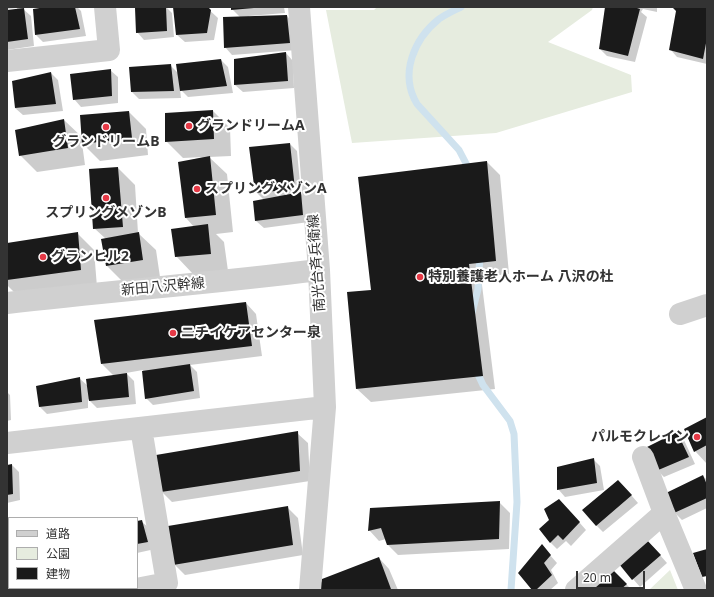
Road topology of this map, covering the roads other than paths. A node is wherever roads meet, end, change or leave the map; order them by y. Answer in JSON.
{"nodes":[{"id":1,"x":105,"y":7,"type":"edge"},
{"id":2,"x":298,"y":7,"type":"edge"},
{"id":3,"x":7,"y":61,"type":"edge"},
{"id":4,"x":319,"y":270,"type":"junction"},
{"id":5,"x":7,"y":303,"type":"edge"},
{"id":6,"x":707,"y":305,"type":"edge"},
{"id":7,"x":680,"y":314,"type":"dead end"},
{"id":8,"x":325,"y":407,"type":"junction"},
{"id":9,"x":141,"y":428,"type":"junction"},
{"id":10,"x":7,"y":442,"type":"edge"},
{"id":11,"x":643,"y":457,"type":"dead end"},
{"id":12,"x":664,"y":512,"type":"junction"},
{"id":13,"x":138,"y":589,"type":"edge"},
{"id":14,"x":310,"y":590,"type":"edge"},
{"id":15,"x":576,"y":590,"type":"edge"},
{"id":16,"x":696,"y":590,"type":"edge"}],
"edges":[{"from":1,"to":3,"type":"street"},
{"from":2,"to":4,"type":"street","name":"南光台斉兵衛線"},
{"from":4,"to":5,"type":"street","name":"新田八沢幹線"},
{"from":4,"to":8,"type":"street","name":"南光台斉兵衛線"},
{"from":6,"to":7,"type":"street"},
{"from":8,"to":9,"type":"street"},
{"from":8,"to":14,"type":"street","name":"南光台斉兵衛線"},
{"from":9,"to":10,"type":"street"},
{"from":9,"to":13,"type":"street"},
{"from":11,"to":12,"type":"street"},
{"from":12,"to":15,"type":"street"},
{"from":12,"to":16,"type":"street"}]}
